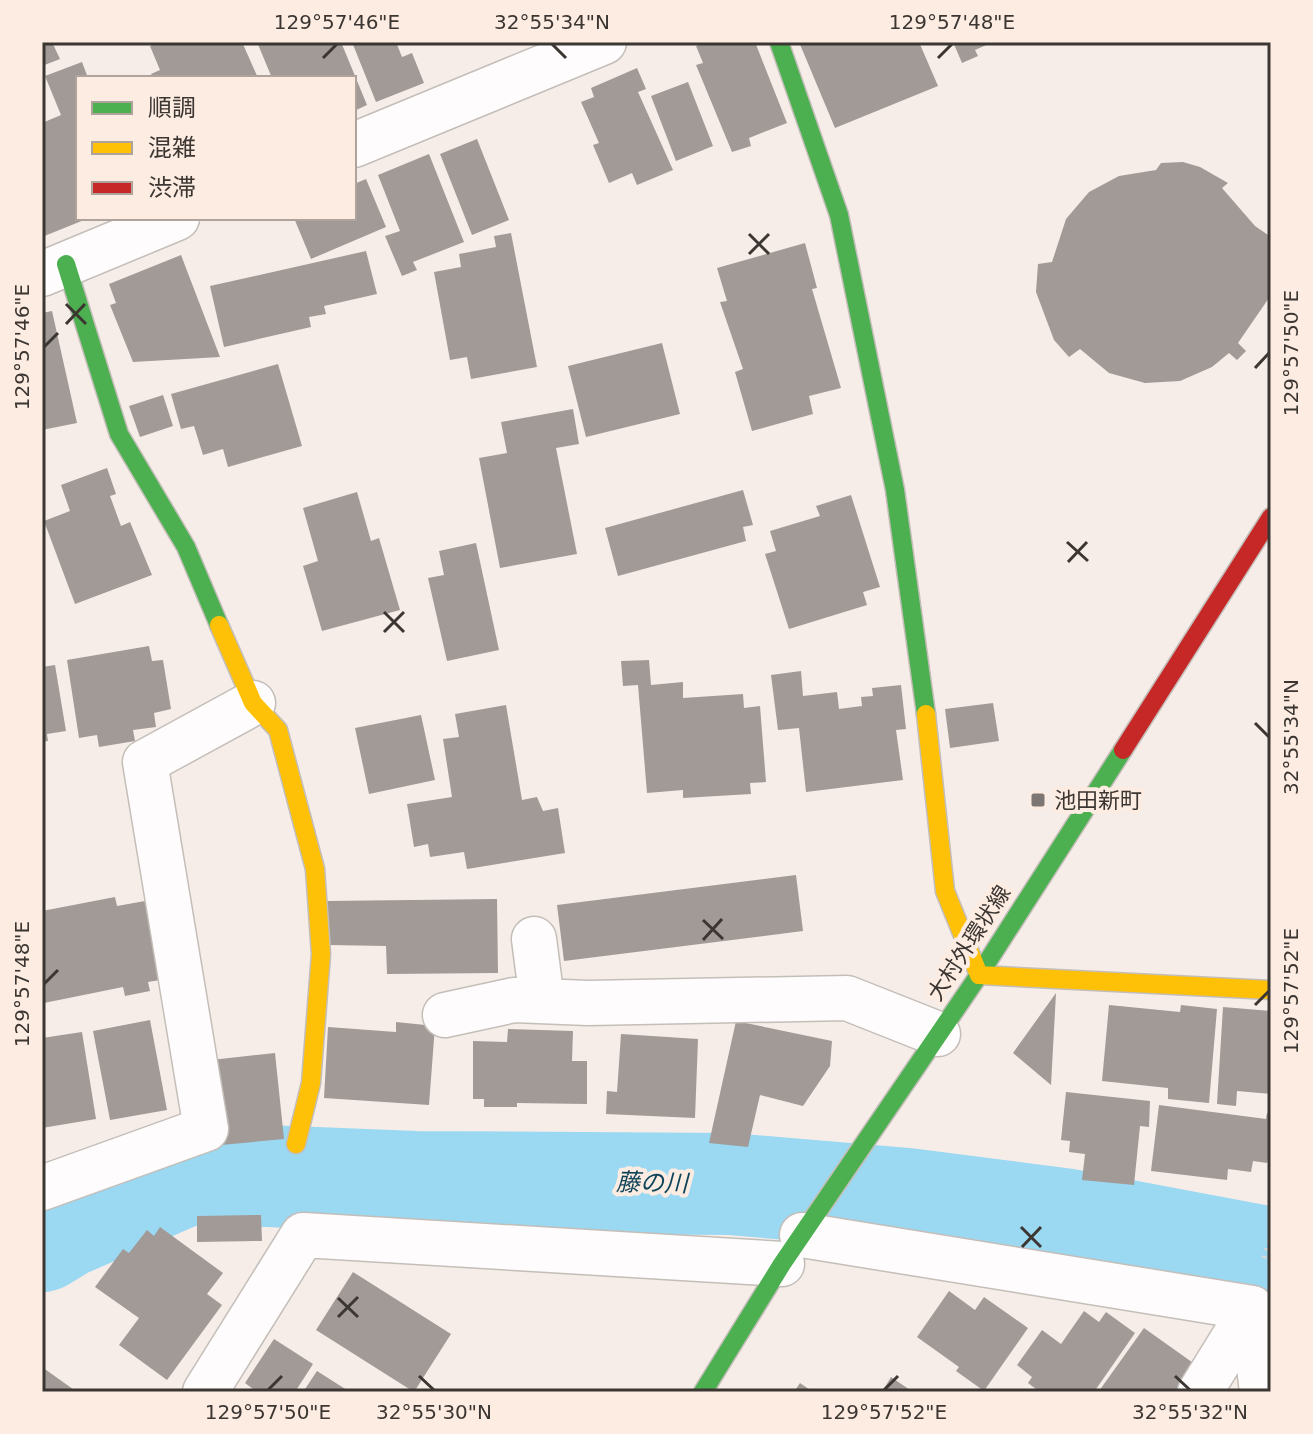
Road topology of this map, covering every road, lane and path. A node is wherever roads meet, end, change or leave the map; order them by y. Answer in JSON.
{"nodes":[{"id":1,"x":604,"y":42,"type":"edge"},
{"id":2,"x":779,"y":42,"type":"edge"},
{"id":3,"x":356,"y":144,"type":"edge"},
{"id":4,"x":172,"y":220,"type":"edge"},
{"id":5,"x":54,"y":269,"type":"edge"},
{"id":6,"x":1271,"y":517,"type":"edge"},
{"id":7,"x":253,"y":703,"type":"junction"},
{"id":8,"x":534,"y":939,"type":"dead end"},
{"id":9,"x":979,"y":975,"type":"junction"},
{"id":10,"x":1271,"y":990,"type":"edge"},
{"id":11,"x":542,"y":1001,"type":"junction"},
{"id":12,"x":445,"y":1015,"type":"dead end"},
{"id":13,"x":938,"y":1034,"type":"junction"},
{"id":14,"x":296,"y":1144,"type":"dead end"},
{"id":15,"x":42,"y":1188,"type":"edge"},
{"id":16,"x":797,"y":1243,"type":"junction"},
{"id":17,"x":1252,"y":1308,"type":"junction"},
{"id":18,"x":205,"y":1392,"type":"edge"},
{"id":19,"x":703,"y":1392,"type":"edge"},
{"id":20,"x":1200,"y":1392,"type":"edge"},
{"id":21,"x":1262,"y":1392,"type":"edge"}],
"edges":[{"from":1,"to":3,"type":"street"},
{"from":2,"to":9,"type":"street"},
{"from":4,"to":5,"type":"street"},
{"from":5,"to":7,"type":"street"},
{"from":6,"to":9,"type":"street","name":"大村外環状線"},
{"from":7,"to":14,"type":"street"},
{"from":7,"to":15,"type":"street"},
{"from":8,"to":11,"type":"street"},
{"from":9,"to":10,"type":"street"},
{"from":9,"to":13,"type":"street","name":"大村外環状線"},
{"from":11,"to":12,"type":"street"},
{"from":11,"to":13,"type":"street"},
{"from":13,"to":16,"type":"street","name":"大村外環状線"},
{"from":16,"to":17,"type":"street"},
{"from":16,"to":18,"type":"street"},
{"from":16,"to":19,"type":"street","name":"大村外環状線"},
{"from":17,"to":20,"type":"street"},
{"from":17,"to":21,"type":"street"}]}
